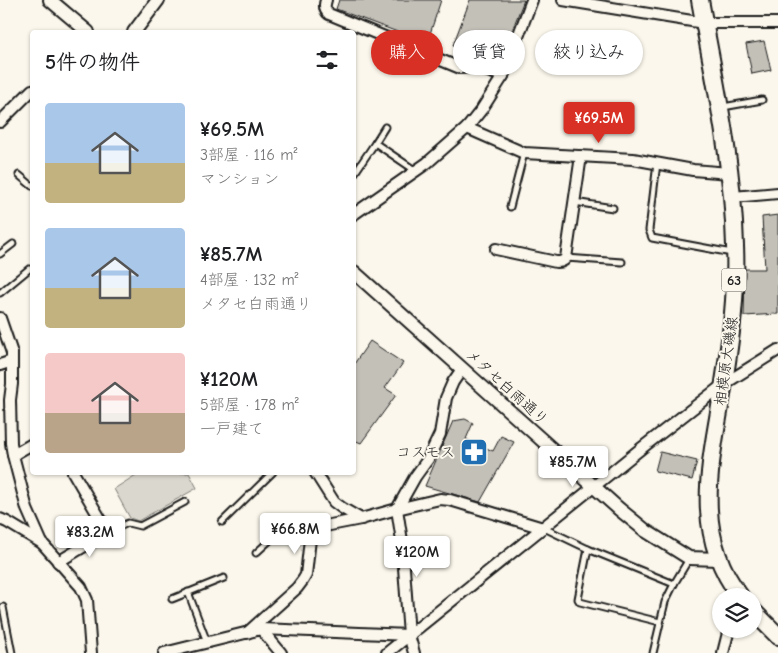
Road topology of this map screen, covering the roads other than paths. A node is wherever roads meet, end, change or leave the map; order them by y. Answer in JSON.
{"nodes":[{"id":1,"x":50,"y":0,"type":"edge"},
{"id":2,"x":158,"y":0,"type":"edge"},
{"id":3,"x":326,"y":0,"type":"edge"},
{"id":4,"x":532,"y":0,"type":"edge"},
{"id":5,"x":563,"y":0,"type":"edge"},
{"id":6,"x":700,"y":0,"type":"edge"},
{"id":7,"x":704,"y":23,"type":"junction"},
{"id":8,"x":778,"y":23,"type":"edge"},
{"id":9,"x":86,"y":30,"type":"edge"},
{"id":10,"x":136,"y":30,"type":"edge"},
{"id":11,"x":502,"y":76,"type":"junction"},
{"id":12,"x":30,"y":92,"type":"edge"},
{"id":13,"x":762,"y":100,"type":"dead end"},
{"id":14,"x":719,"y":108,"type":"junction"},
{"id":15,"x":0,"y":122,"type":"edge"},
{"id":16,"x":385,"y":127,"type":"dead end"},
{"id":17,"x":467,"y":128,"type":"junction"},
{"id":18,"x":375,"y":143,"type":"junction"},
{"id":19,"x":524,"y":153,"type":"junction"},
{"id":20,"x":581,"y":156,"type":"junction"},
{"id":21,"x":657,"y":163,"type":"junction"},
{"id":22,"x":356,"y":171,"type":"edge"},
{"id":23,"x":416,"y":171,"type":"junction"},
{"id":24,"x":729,"y":173,"type":"junction"},
{"id":25,"x":20,"y":175,"type":"dead end"},
{"id":26,"x":30,"y":182,"type":"edge"},
{"id":27,"x":778,"y":194,"type":"edge"},
{"id":28,"x":733,"y":197,"type":"junction"},
{"id":29,"x":574,"y":202,"type":"junction"},
{"id":30,"x":510,"y":207,"type":"dead end"},
{"id":31,"x":614,"y":208,"type":"dead end"},
{"id":32,"x":356,"y":213,"type":"edge"},
{"id":33,"x":13,"y":244,"type":"dead end"},
{"id":34,"x":496,"y":249,"type":"dead end"},
{"id":35,"x":735,"y":253,"type":"junction"},
{"id":36,"x":0,"y":254,"type":"edge"},
{"id":37,"x":566,"y":258,"type":"junction"},
{"id":38,"x":622,"y":262,"type":"dead end"},
{"id":39,"x":29,"y":269,"type":"dead end"},
{"id":40,"x":356,"y":274,"type":"edge"},
{"id":41,"x":0,"y":293,"type":"edge"},
{"id":42,"x":0,"y":318,"type":"edge"},
{"id":43,"x":778,"y":350,"type":"edge"},
{"id":44,"x":12,"y":361,"type":"junction"},
{"id":45,"x":0,"y":365,"type":"edge"},
{"id":46,"x":462,"y":369,"type":"junction"},
{"id":47,"x":724,"y":384,"type":"junction"},
{"id":48,"x":30,"y":445,"type":"edge"},
{"id":49,"x":13,"y":455,"type":"junction"},
{"id":50,"x":79,"y":475,"type":"edge"},
{"id":51,"x":270,"y":475,"type":"edge"},
{"id":52,"x":317,"y":475,"type":"edge"},
{"id":53,"x":594,"y":487,"type":"junction"},
{"id":54,"x":185,"y":502,"type":"dead end"},
{"id":55,"x":397,"y":508,"type":"junction"},
{"id":56,"x":0,"y":519,"type":"edge"},
{"id":57,"x":361,"y":519,"type":"junction"},
{"id":58,"x":222,"y":522,"type":"dead end"},
{"id":59,"x":543,"y":528,"type":"junction"},
{"id":60,"x":108,"y":532,"type":"junction"},
{"id":61,"x":312,"y":533,"type":"junction"},
{"id":62,"x":42,"y":543,"type":"junction"},
{"id":63,"x":588,"y":548,"type":"junction"},
{"id":64,"x":256,"y":553,"type":"dead end"},
{"id":65,"x":689,"y":558,"type":"junction"},
{"id":66,"x":719,"y":560,"type":"junction"},
{"id":67,"x":58,"y":562,"type":"junction"},
{"id":68,"x":224,"y":578,"type":"dead end"},
{"id":69,"x":674,"y":584,"type":"junction"},
{"id":70,"x":734,"y":588,"type":"edge"},
{"id":71,"x":188,"y":592,"type":"junction"},
{"id":72,"x":172,"y":599,"type":"dead end"},
{"id":73,"x":3,"y":607,"type":"dead end"},
{"id":74,"x":762,"y":620,"type":"edge"},
{"id":75,"x":660,"y":622,"type":"junction"},
{"id":76,"x":261,"y":629,"type":"junction"},
{"id":77,"x":247,"y":632,"type":"junction"},
{"id":78,"x":409,"y":635,"type":"junction"},
{"id":79,"x":778,"y":636,"type":"edge"},
{"id":80,"x":727,"y":638,"type":"edge"},
{"id":81,"x":207,"y":642,"type":"junction"},
{"id":82,"x":89,"y":652,"type":"edge"},
{"id":83,"x":12,"y":653,"type":"edge"},
{"id":84,"x":165,"y":653,"type":"edge"},
{"id":85,"x":281,"y":653,"type":"edge"},
{"id":86,"x":387,"y":653,"type":"edge"},
{"id":87,"x":414,"y":653,"type":"edge"},
{"id":88,"x":653,"y":653,"type":"edge"},
{"id":89,"x":723,"y":653,"type":"edge"}],
"edges":[{"from":1,"to":9,"type":"street"},
{"from":2,"to":10,"type":"street"},
{"from":3,"to":11,"type":"street"},
{"from":4,"to":11,"type":"street"},
{"from":5,"to":7,"type":"street"},
{"from":6,"to":7,"type":"main road","name":"相模原大磯線","number":"63"},
{"from":7,"to":8,"type":"street"},
{"from":7,"to":14,"type":"main road","name":"相模原大磯線","number":"63"},
{"from":11,"to":17,"type":"street"},
{"from":12,"to":15,"type":"street"},
{"from":13,"to":14,"type":"lane"},
{"from":14,"to":24,"type":"main road","name":"相模原大磯線","number":"63"},
{"from":16,"to":18,"type":"lane"},
{"from":17,"to":19,"type":"street"},
{"from":17,"to":23,"type":"street"},
{"from":18,"to":22,"type":"lane"},
{"from":18,"to":23,"type":"lane"},
{"from":19,"to":20,"type":"street"},
{"from":19,"to":30,"type":"lane"},
{"from":20,"to":21,"type":"street"},
{"from":20,"to":29,"type":"street"},
{"from":21,"to":24,"type":"street"},
{"from":21,"to":35,"type":"lane"},
{"from":23,"to":32,"type":"street"},
{"from":24,"to":28,"type":"main road","name":"相模原大磯線","number":"63"},
{"from":25,"to":26,"type":"lane"},
{"from":27,"to":28,"type":"street"},
{"from":28,"to":35,"type":"main road","name":"相模原大磯線","number":"63"},
{"from":29,"to":31,"type":"lane"},
{"from":29,"to":37,"type":"street"},
{"from":33,"to":36,"type":"lane"},
{"from":34,"to":37,"type":"street"},
{"from":35,"to":47,"type":"main road","name":"相模原大磯線","number":"63"},
{"from":37,"to":38,"type":"lane"},
{"from":39,"to":41,"type":"lane"},
{"from":40,"to":46,"type":"street","name":"メタセ白雨通り"},
{"from":42,"to":44,"type":"street"},
{"from":43,"to":47,"type":"street"},
{"from":44,"to":45,"type":"street"},
{"from":44,"to":49,"type":"street"},
{"from":46,"to":53,"type":"street","name":"メタセ白雨通り"},
{"from":46,"to":55,"type":"street"},
{"from":47,"to":53,"type":"street"},
{"from":47,"to":66,"type":"main road","name":"相模原大磯線","number":"63"},
{"from":48,"to":49,"type":"street"},
{"from":49,"to":62,"type":"street"},
{"from":50,"to":60,"type":"street"},
{"from":51,"to":58,"type":"lane"},
{"from":52,"to":57,"type":"street"},
{"from":53,"to":59,"type":"street"},
{"from":53,"to":65,"type":"street","name":"メタセ白雨通り"},
{"from":54,"to":60,"type":"lane"},
{"from":55,"to":57,"type":"street"},
{"from":55,"to":59,"type":"street"},
{"from":55,"to":78,"type":"street"},
{"from":56,"to":62,"type":"street"},
{"from":57,"to":61,"type":"street"},
{"from":59,"to":63,"type":"lane"},
{"from":59,"to":78,"type":"street"},
{"from":60,"to":67,"type":"street"},
{"from":61,"to":64,"type":"lane"},
{"from":61,"to":77,"type":"street"},
{"from":62,"to":67,"type":"street"},
{"from":63,"to":69,"type":"lane"},
{"from":63,"to":75,"type":"lane"},
{"from":65,"to":66,"type":"street","name":"メタセ白雨通り"},
{"from":65,"to":69,"type":"lane"},
{"from":66,"to":70,"type":"main road","name":"相模原大磯線","number":"63"},
{"from":67,"to":82,"type":"street"},
{"from":68,"to":71,"type":"lane"},
{"from":69,"to":75,"type":"lane"},
{"from":71,"to":72,"type":"lane"},
{"from":71,"to":81,"type":"lane"},
{"from":73,"to":83,"type":"lane"},
{"from":74,"to":79,"type":"main road"},
{"from":75,"to":88,"type":"lane"},
{"from":76,"to":77,"type":"street"},
{"from":76,"to":78,"type":"street"},
{"from":76,"to":85,"type":"street"},
{"from":77,"to":81,"type":"street"},
{"from":78,"to":86,"type":"street"},
{"from":78,"to":87,"type":"street"},
{"from":80,"to":89,"type":"street"},
{"from":81,"to":84,"type":"street"}]}
